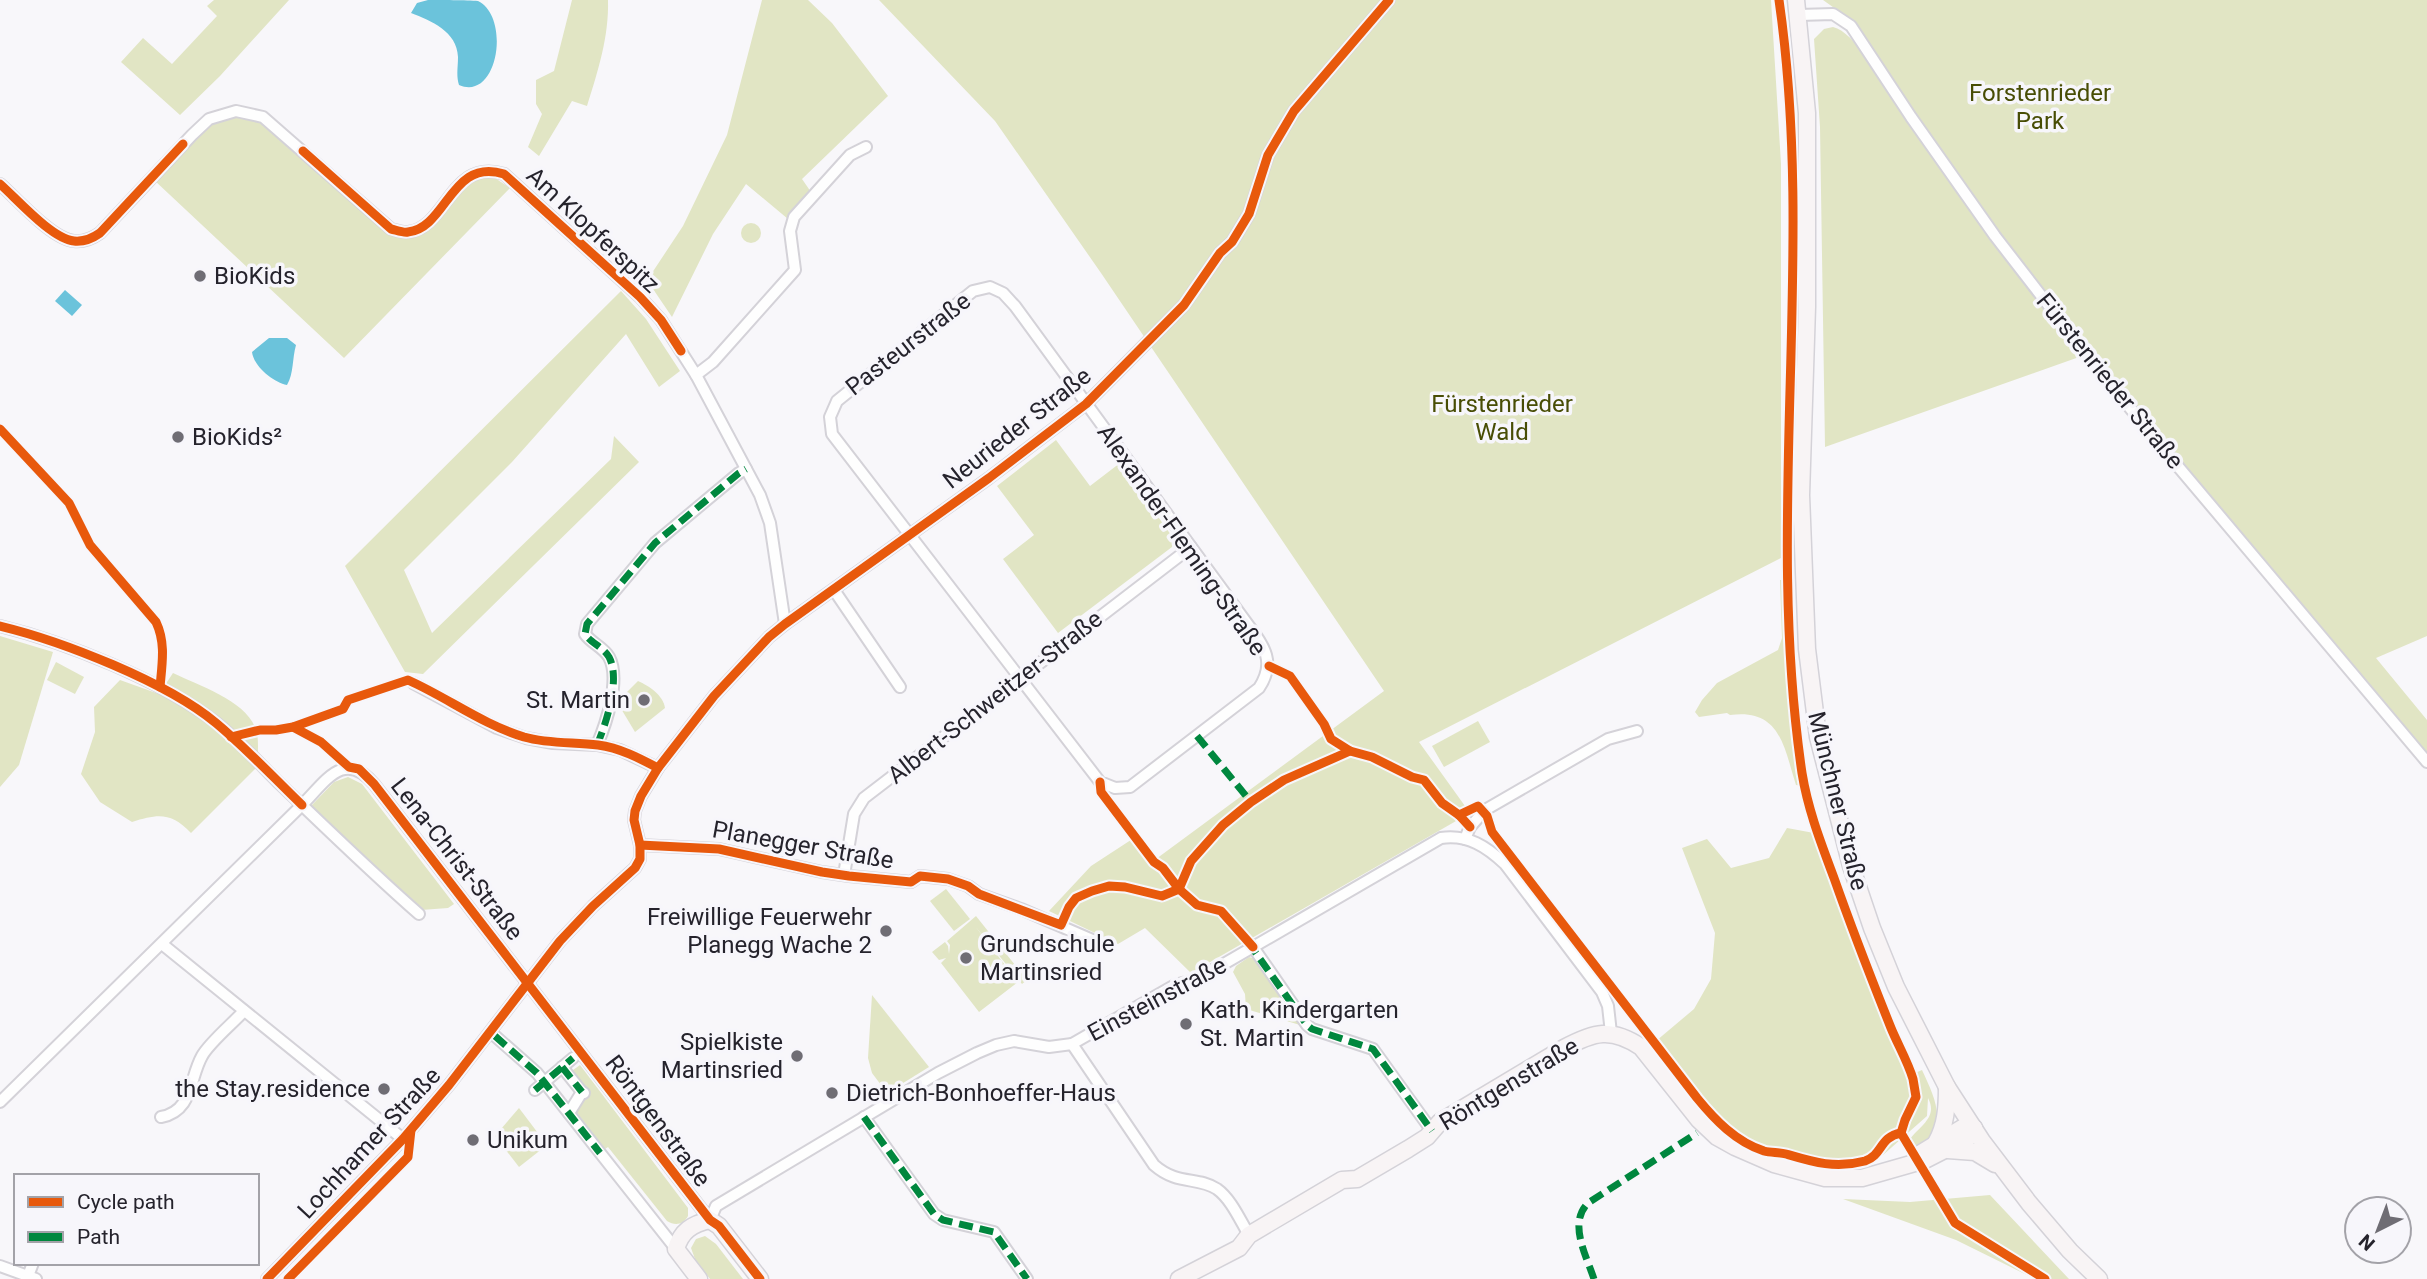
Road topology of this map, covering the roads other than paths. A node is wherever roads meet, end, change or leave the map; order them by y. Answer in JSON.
{"nodes":[{"id":1,"x":1390,"y":0,"type":"edge"},
{"id":2,"x":1797,"y":7,"type":"edge"},
{"id":3,"x":866,"y":146,"type":"dead end"},
{"id":4,"x":0,"y":184,"type":"edge"},
{"id":5,"x":696,"y":375,"type":"junction"},
{"id":6,"x":1086,"y":404,"type":"junction"},
{"id":7,"x":746,"y":469,"type":"junction"},
{"id":8,"x":910,"y":535,"type":"junction"},
{"id":9,"x":1191,"y":547,"type":"junction"},
{"id":10,"x":834,"y":590,"type":"junction"},
{"id":11,"x":785,"y":624,"type":"junction"},
{"id":12,"x":0,"y":626,"type":"edge"},
{"id":13,"x":1020,"y":679,"type":"junction"},
{"id":14,"x":413,"y":683,"type":"dead end"},
{"id":15,"x":900,"y":687,"type":"dead end"},
{"id":16,"x":1637,"y":732,"type":"dead end"},
{"id":17,"x":597,"y":745,"type":"junction"},
{"id":18,"x":2427,"y":762,"type":"edge"},
{"id":19,"x":658,"y":768,"type":"junction"},
{"id":20,"x":302,"y":805,"type":"junction"},
{"id":21,"x":1465,"y":839,"type":"junction"},
{"id":22,"x":640,"y":845,"type":"junction"},
{"id":23,"x":844,"y":875,"type":"junction"},
{"id":24,"x":419,"y":914,"type":"dead end"},
{"id":25,"x":162,"y":944,"type":"junction"},
{"id":26,"x":1104,"y":945,"type":"dead end"},
{"id":27,"x":1253,"y":947,"type":"junction"},
{"id":28,"x":528,"y":983,"type":"junction"},
{"id":29,"x":244,"y":1011,"type":"junction"},
{"id":30,"x":494,"y":1032,"type":"junction"},
{"id":31,"x":1611,"y":1033,"type":"junction"},
{"id":32,"x":1072,"y":1044,"type":"junction"},
{"id":33,"x":512,"y":1051,"type":"junction"},
{"id":34,"x":573,"y":1058,"type":"dead end"},
{"id":35,"x":504,"y":1061,"type":"dead end"},
{"id":36,"x":562,"y":1067,"type":"junction"},
{"id":37,"x":544,"y":1082,"type":"junction"},
{"id":38,"x":1947,"y":1087,"type":"junction"},
{"id":39,"x":535,"y":1090,"type":"dead end"},
{"id":40,"x":0,"y":1102,"type":"edge"},
{"id":41,"x":161,"y":1117,"type":"dead end"},
{"id":42,"x":864,"y":1117,"type":"junction"},
{"id":43,"x":575,"y":1118,"type":"junction"},
{"id":44,"x":1974,"y":1128,"type":"junction"},
{"id":45,"x":1432,"y":1130,"type":"junction"},
{"id":46,"x":568,"y":1132,"type":"dead end"},
{"id":47,"x":403,"y":1139,"type":"junction"},
{"id":48,"x":1940,"y":1146,"type":"junction"},
{"id":49,"x":2001,"y":1167,"type":"junction"},
{"id":50,"x":710,"y":1220,"type":"junction"},
{"id":51,"x":1249,"y":1235,"type":"junction"},
{"id":52,"x":676,"y":1249,"type":"junction"},
{"id":53,"x":0,"y":1266,"type":"edge"},
{"id":54,"x":32,"y":1278,"type":"edge"},
{"id":55,"x":267,"y":1279,"type":"edge"},
{"id":56,"x":699,"y":1279,"type":"edge"},
{"id":57,"x":760,"y":1279,"type":"edge"},
{"id":58,"x":1027,"y":1279,"type":"edge"},
{"id":59,"x":1179,"y":1279,"type":"edge"},
{"id":60,"x":2098,"y":1279,"type":"edge"}],
"edges":[{"from":1,"to":6,"type":"street","name":"Neurieder Straße"},
{"from":2,"to":18,"type":"street","name":"Fürstenrieder Straße"},
{"from":2,"to":38,"type":"main road","name":"Münchner Straße"},
{"from":3,"to":5,"type":"street"},
{"from":4,"to":5,"type":"street","name":"Am Klopferspitz"},
{"from":5,"to":7,"type":"street","name":"Am Klopferspitz"},
{"from":6,"to":8,"type":"street","name":"Neurieder Straße"},
{"from":6,"to":8,"type":"street","name":"Pasteurstraße"},
{"from":6,"to":9,"type":"street","name":"Alexander-Fleming-Straße"},
{"from":7,"to":11,"type":"street","name":"Am Klopferspitz"},
{"from":7,"to":17,"type":"street"},
{"from":8,"to":10,"type":"street","name":"Neurieder Straße"},
{"from":8,"to":13,"type":"street","name":"Pasteurstraße"},
{"from":9,"to":13,"type":"street","name":"Albert-Schweitzer-Straße"},
{"from":9,"to":13,"type":"street","name":"Alexander-Fleming-Straße"},
{"from":10,"to":11,"type":"street","name":"Neurieder Straße"},
{"from":10,"to":15,"type":"street"},
{"from":11,"to":19,"type":"street","name":"Neurieder Straße"},
{"from":12,"to":20,"type":"street"},
{"from":13,"to":23,"type":"street","name":"Albert-Schweitzer-Straße"},
{"from":14,"to":17,"type":"street"},
{"from":16,"to":21,"type":"street"},
{"from":17,"to":19,"type":"street"},
{"from":19,"to":22,"type":"street","name":"Neurieder Straße"},
{"from":20,"to":24,"type":"street"},
{"from":20,"to":25,"type":"street","name":"Lena-Christ-Straße"},
{"from":20,"to":28,"type":"street","name":"Lena-Christ-Straße"},
{"from":21,"to":27,"type":"street","name":"Einsteinstraße"},
{"from":21,"to":31,"type":"street"},
{"from":22,"to":23,"type":"street","name":"Planegger Straße"},
{"from":22,"to":28,"type":"street"},
{"from":23,"to":26,"type":"street","name":"Planegger Straße"},
{"from":25,"to":29,"type":"street"},
{"from":25,"to":40,"type":"street","name":"Lena-Christ-Straße"},
{"from":27,"to":32,"type":"street","name":"Einsteinstraße"},
{"from":27,"to":45,"type":"street"},
{"from":28,"to":30,"type":"street"},
{"from":28,"to":50,"type":"street","name":"Röntgenstraße"},
{"from":29,"to":41,"type":"street"},
{"from":29,"to":47,"type":"street"},
{"from":30,"to":33,"type":"street"},
{"from":30,"to":47,"type":"street","name":"Lochhamer Straße"},
{"from":31,"to":45,"type":"main road","name":"Röntgenstraße"},
{"from":31,"to":48,"type":"main road","name":"Röntgenstraße"},
{"from":32,"to":42,"type":"street","name":"Einsteinstraße"},
{"from":32,"to":51,"type":"street"},
{"from":33,"to":35,"type":"street"},
{"from":33,"to":37,"type":"street"},
{"from":34,"to":36,"type":"street"},
{"from":36,"to":37,"type":"street"},
{"from":36,"to":43,"type":"street"},
{"from":37,"to":39,"type":"street"},
{"from":37,"to":43,"type":"street"},
{"from":38,"to":44,"type":"main road","name":"Münchner Straße"},
{"from":38,"to":48,"type":"main road"},
{"from":42,"to":50,"type":"street","name":"Einsteinstraße"},
{"from":42,"to":58,"type":"street"},
{"from":43,"to":46,"type":"street"},
{"from":43,"to":52,"type":"street"},
{"from":44,"to":48,"type":"main road","name":"Röntgenstraße"},
{"from":44,"to":49,"type":"main road","name":"Münchner Straße"},
{"from":45,"to":51,"type":"main road","name":"Röntgenstraße"},
{"from":47,"to":55,"type":"street","name":"Lochhamer Straße"},
{"from":48,"to":49,"type":"main road"},
{"from":49,"to":60,"type":"main road","name":"Münchner Straße"},
{"from":50,"to":52,"type":"main road","name":"Einsteinstraße"},
{"from":50,"to":57,"type":"main road","name":"Röntgenstraße"},
{"from":51,"to":59,"type":"main road","name":"Röntgenstraße"},
{"from":52,"to":56,"type":"main road"},
{"from":53,"to":54,"type":"street"}]}
